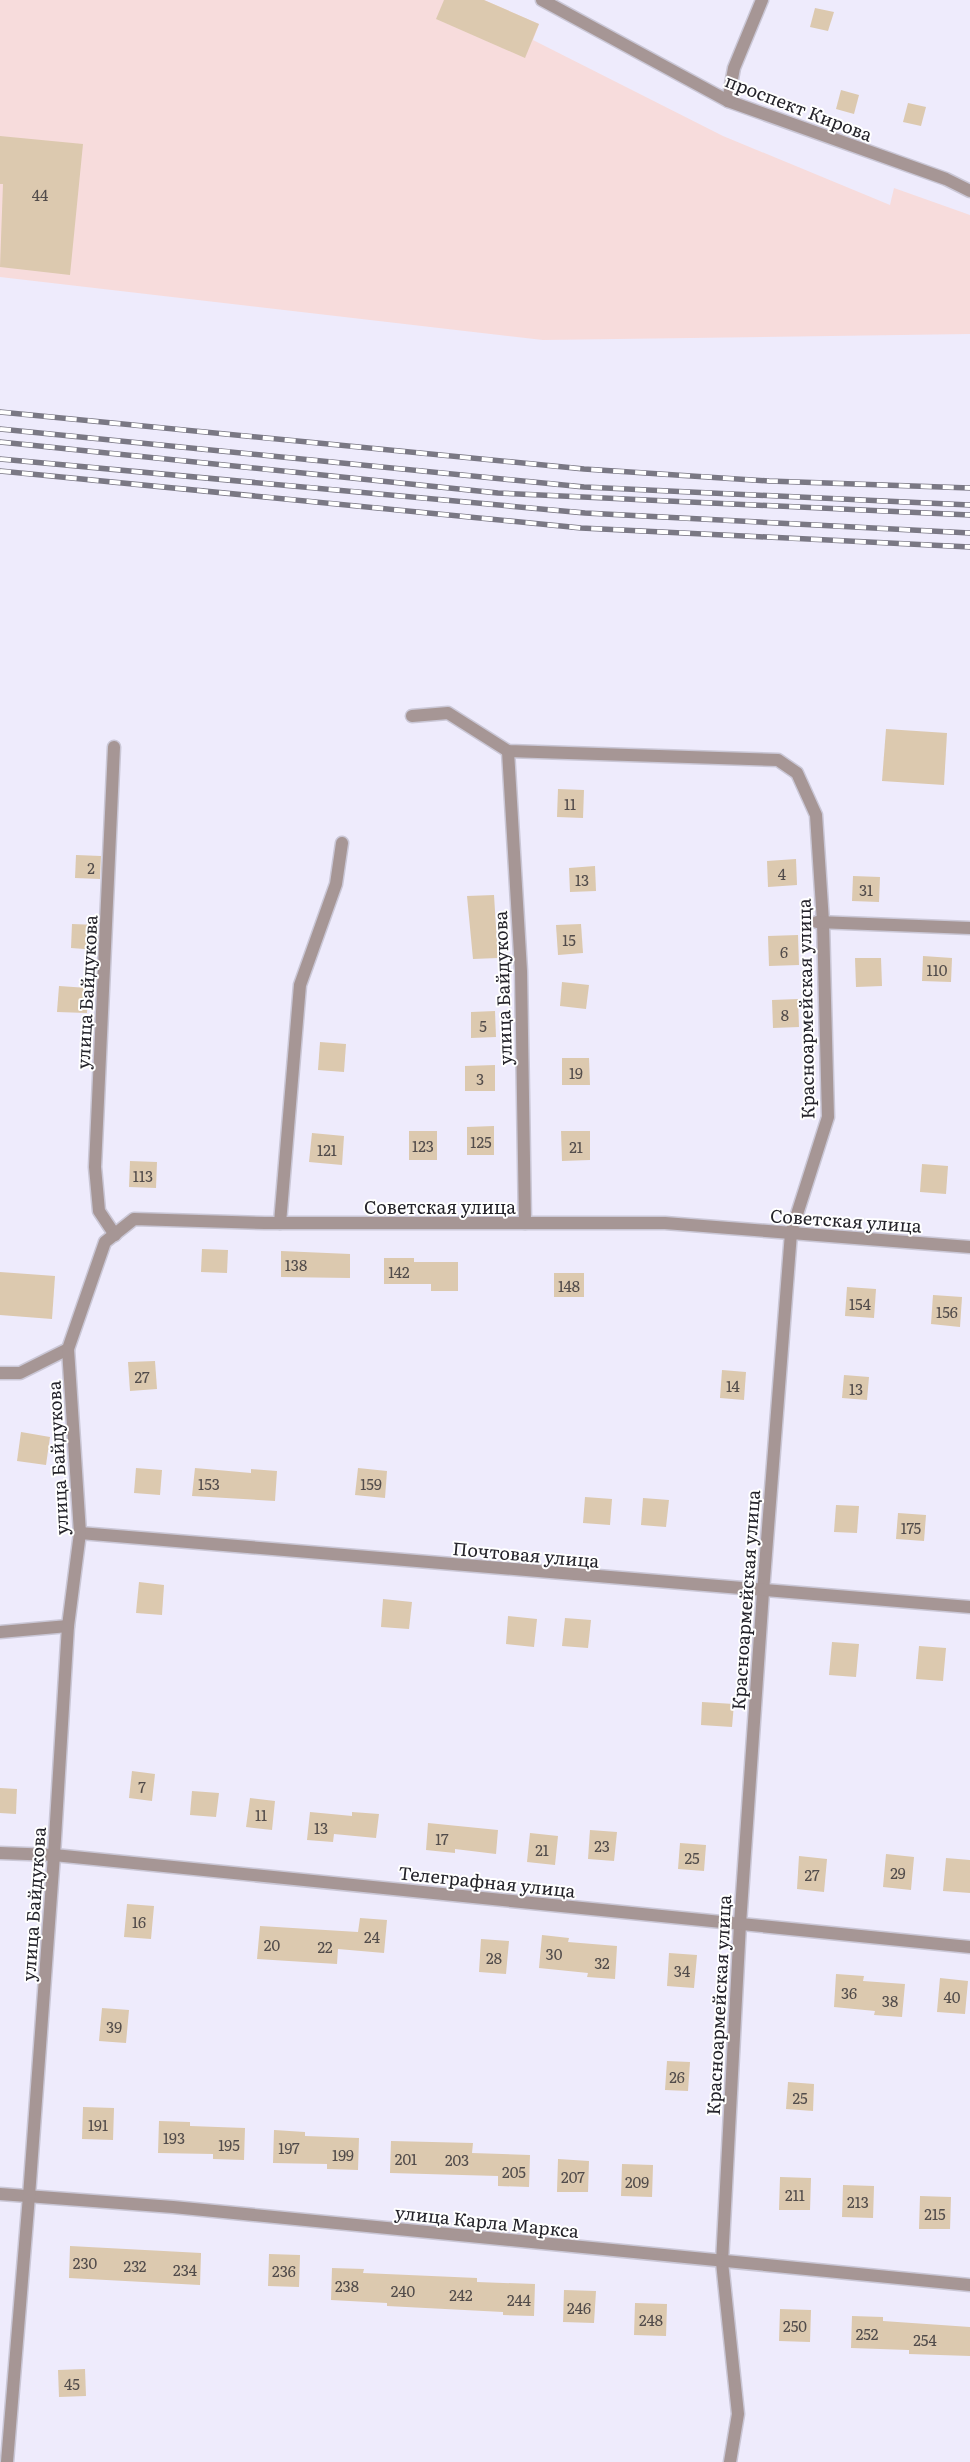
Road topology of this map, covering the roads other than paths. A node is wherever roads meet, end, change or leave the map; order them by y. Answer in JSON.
{"nodes":[{"id":1,"x":542,"y":0,"type":"edge"},
{"id":2,"x":762,"y":0,"type":"edge"},
{"id":3,"x":728,"y":101,"type":"junction"},
{"id":4,"x":970,"y":191,"type":"edge"},
{"id":5,"x":412,"y":716,"type":"dead end"},
{"id":6,"x":114,"y":747,"type":"dead end"},
{"id":7,"x":508,"y":751,"type":"junction"},
{"id":8,"x":342,"y":843,"type":"dead end"},
{"id":9,"x":820,"y":922,"type":"junction"},
{"id":10,"x":970,"y":928,"type":"edge"},
{"id":11,"x":280,"y":1224,"type":"junction"},
{"id":12,"x":524,"y":1224,"type":"junction"},
{"id":13,"x":791,"y":1233,"type":"junction"},
{"id":14,"x":115,"y":1235,"type":"junction"},
{"id":15,"x":970,"y":1247,"type":"edge"},
{"id":16,"x":68,"y":1349,"type":"junction"},
{"id":17,"x":0,"y":1373,"type":"edge"},
{"id":18,"x":80,"y":1533,"type":"junction"},
{"id":19,"x":763,"y":1592,"type":"junction"},
{"id":20,"x":970,"y":1608,"type":"edge"},
{"id":21,"x":68,"y":1626,"type":"junction"},
{"id":22,"x":0,"y":1632,"type":"edge"},
{"id":23,"x":0,"y":1853,"type":"edge"},
{"id":24,"x":54,"y":1855,"type":"junction"},
{"id":25,"x":740,"y":1924,"type":"junction"},
{"id":26,"x":970,"y":1947,"type":"edge"},
{"id":27,"x":0,"y":2194,"type":"edge"},
{"id":28,"x":30,"y":2196,"type":"junction"},
{"id":29,"x":722,"y":2262,"type":"junction"},
{"id":30,"x":970,"y":2285,"type":"edge"},
{"id":31,"x":7,"y":2462,"type":"edge"},
{"id":32,"x":730,"y":2462,"type":"edge"}],
"edges":[{"from":1,"to":3,"type":"street","name":"проспект Кирова"},
{"from":2,"to":3,"type":"street"},
{"from":3,"to":4,"type":"street","name":"проспект Кирова"},
{"from":5,"to":7,"type":"street"},
{"from":6,"to":14,"type":"street","name":"улица Байдукова"},
{"from":7,"to":9,"type":"street","name":"Красноармейская улица"},
{"from":7,"to":12,"type":"street","name":"улица Байдукова"},
{"from":8,"to":11,"type":"street"},
{"from":9,"to":10,"type":"street"},
{"from":9,"to":13,"type":"street","name":"Красноармейская улица"},
{"from":11,"to":12,"type":"street","name":"Советская улица"},
{"from":11,"to":14,"type":"street","name":"Советская улица"},
{"from":12,"to":13,"type":"street","name":"Советская улица"},
{"from":13,"to":15,"type":"street","name":"Советская улица"},
{"from":13,"to":19,"type":"street","name":"Красноармейская улица"},
{"from":14,"to":16,"type":"street","name":"Советская улица"},
{"from":16,"to":17,"type":"street"},
{"from":16,"to":18,"type":"street","name":"улица Байдукова"},
{"from":18,"to":19,"type":"street","name":"Почтовая улица"},
{"from":18,"to":21,"type":"street","name":"улица Байдукова"},
{"from":19,"to":20,"type":"street","name":"Почтовая улица"},
{"from":19,"to":25,"type":"street","name":"Красноармейская улица"},
{"from":21,"to":22,"type":"street"},
{"from":21,"to":24,"type":"street","name":"улица Байдукова"},
{"from":23,"to":24,"type":"street","name":"Телеграфная улица"},
{"from":24,"to":25,"type":"street","name":"Телеграфная улица"},
{"from":24,"to":28,"type":"street","name":"улица Байдукова"},
{"from":25,"to":26,"type":"street","name":"Телеграфная улица"},
{"from":25,"to":29,"type":"street","name":"Красноармейская улица"},
{"from":27,"to":28,"type":"street","name":"улица Карла Маркса"},
{"from":28,"to":29,"type":"street","name":"улица Карла Маркса"},
{"from":28,"to":31,"type":"street","name":"улица Байдукова"},
{"from":29,"to":30,"type":"street","name":"улица Карла Маркса"},
{"from":29,"to":32,"type":"street","name":"Красноармейская улица"}]}
